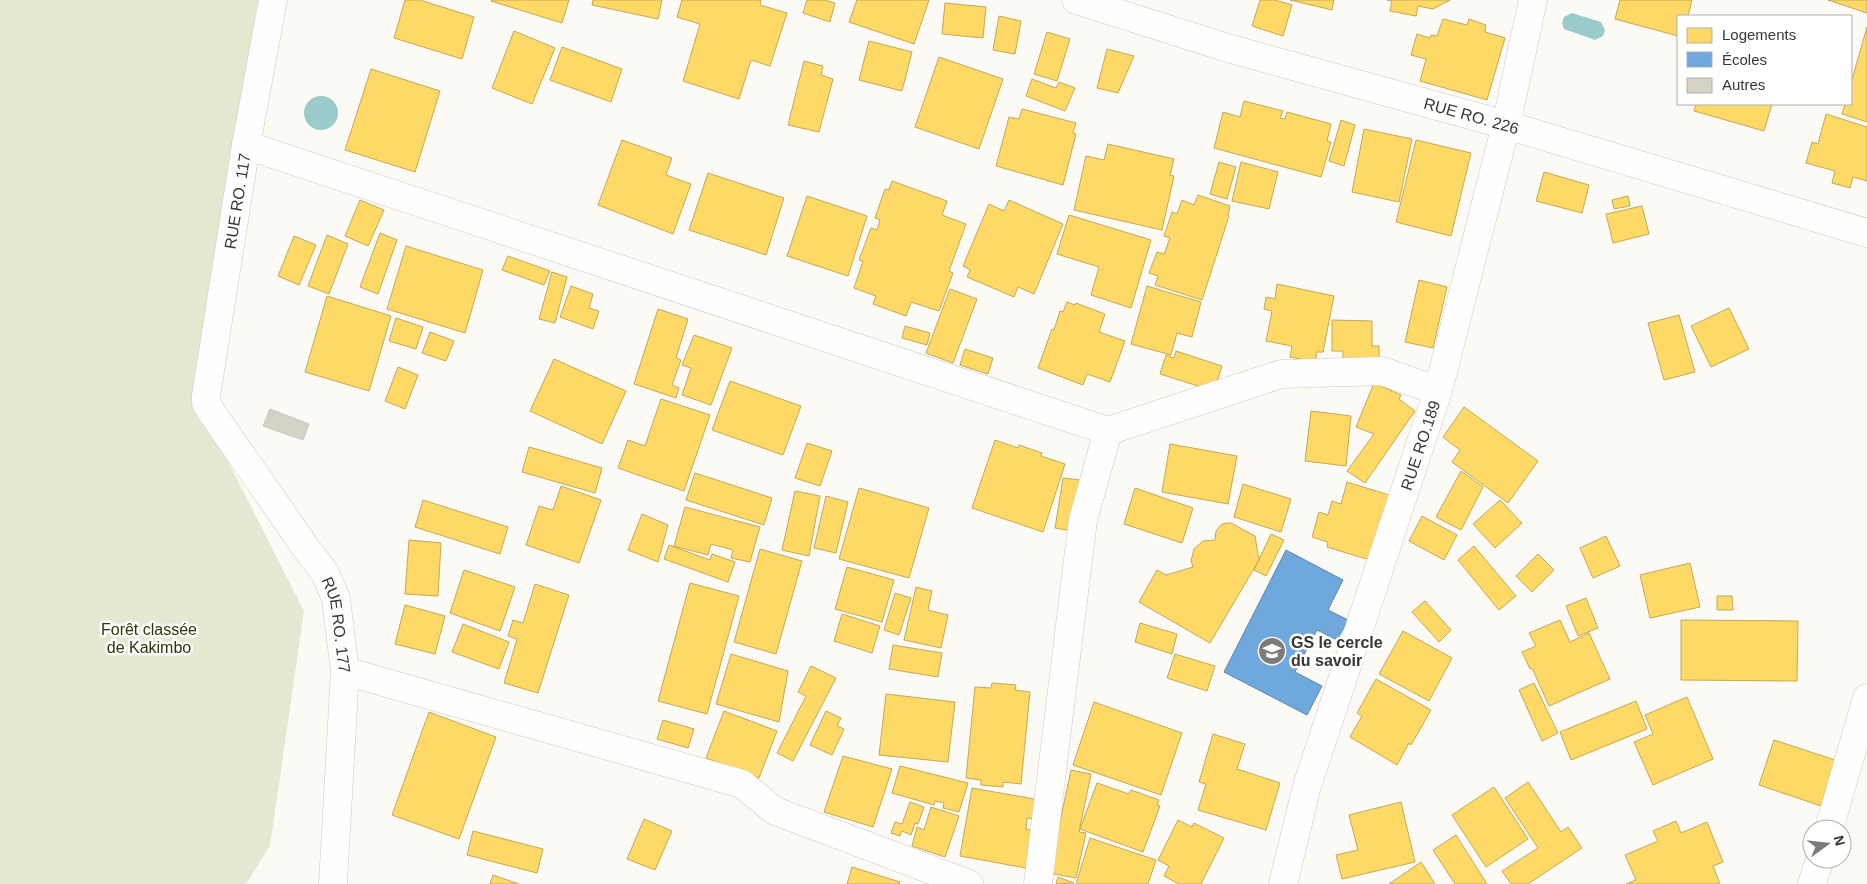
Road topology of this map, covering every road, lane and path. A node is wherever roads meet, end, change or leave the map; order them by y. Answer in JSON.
{"nodes":[{"id":1,"x":273,"y":0,"type":"edge"},
{"id":2,"x":1076,"y":0,"type":"edge"},
{"id":3,"x":1533,"y":0,"type":"edge"},
{"id":4,"x":1506,"y":125,"type":"junction"},
{"id":5,"x":246,"y":145,"type":"junction"},
{"id":6,"x":1867,"y":233,"type":"edge"},
{"id":7,"x":1438,"y":391,"type":"junction"},
{"id":8,"x":206,"y":403,"type":"joint"},
{"id":9,"x":1108,"y":431,"type":"junction"},
{"id":10,"x":345,"y":671,"type":"junction"},
{"id":11,"x":1867,"y":698,"type":"edge"},
{"id":12,"x":1832,"y":819,"type":"edge"},
{"id":13,"x":1817,"y":869,"type":"edge"},
{"id":14,"x":333,"y":884,"type":"edge"},
{"id":15,"x":969,"y":884,"type":"edge"},
{"id":16,"x":1038,"y":884,"type":"edge"},
{"id":17,"x":1283,"y":884,"type":"edge"},
{"id":18,"x":1812,"y":884,"type":"edge"}],
"edges":[{"from":1,"to":5,"type":"street","name":"RUE RO. 117"},
{"from":2,"to":4,"type":"street","name":"RUE RO. 226"},
{"from":3,"to":4,"type":"street","name":"RUE RO.189"},
{"from":4,"to":6,"type":"street","name":"RUE RO. 226"},
{"from":4,"to":7,"type":"street","name":"RUE RO.189"},
{"from":5,"to":8,"type":"street","name":"RUE RO. 117"},
{"from":5,"to":9,"type":"street"},
{"from":7,"to":9,"type":"street"},
{"from":7,"to":17,"type":"street","name":"RUE RO.189"},
{"from":8,"to":10,"type":"street","name":"RUE RO. 177"},
{"from":9,"to":16,"type":"street"},
{"from":10,"to":14,"type":"street","name":"RUE RO. 177"},
{"from":10,"to":15,"type":"street"},
{"from":11,"to":12,"type":"street"},
{"from":13,"to":18,"type":"street"}]}
